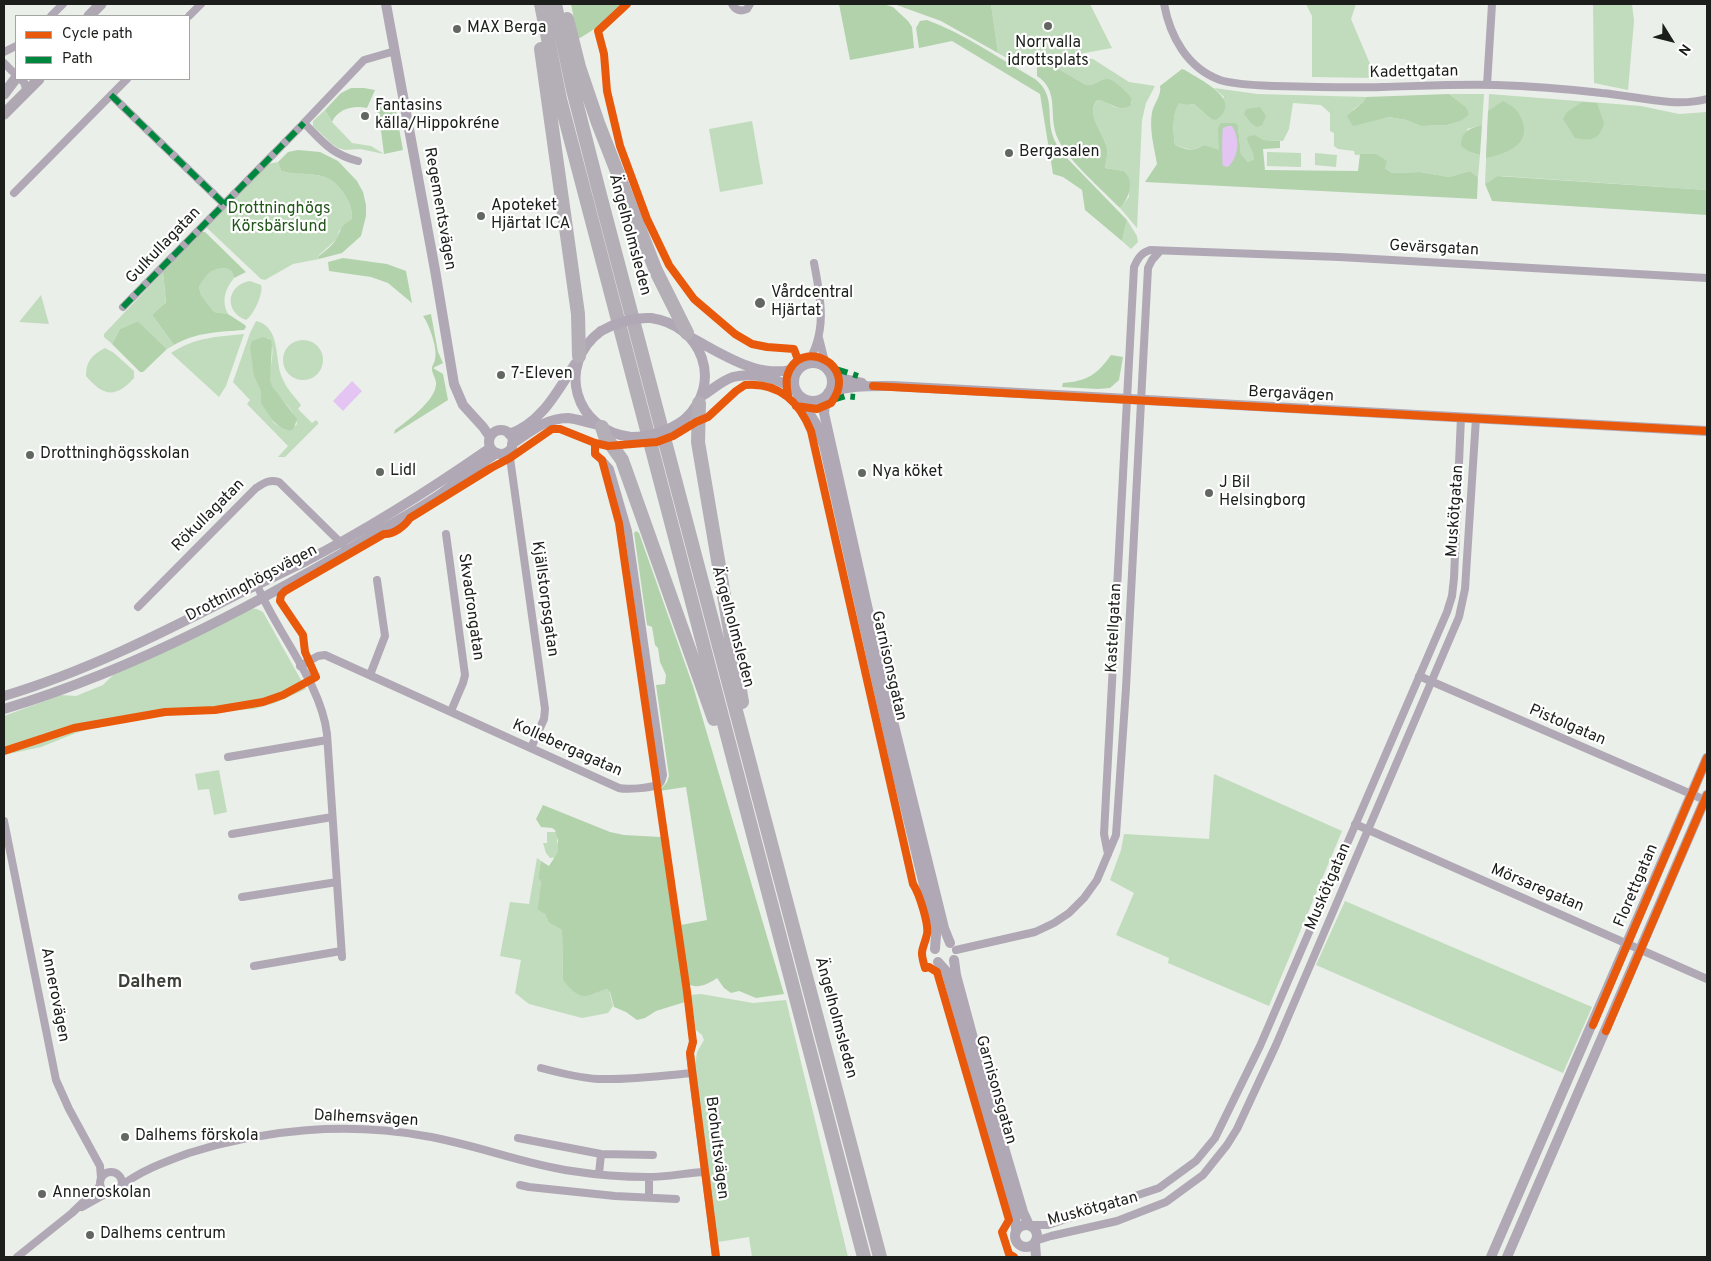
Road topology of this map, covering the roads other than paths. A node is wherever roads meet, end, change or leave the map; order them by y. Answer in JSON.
{"nodes":[{"id":1,"x":63,"y":4,"type":"edge"},
{"id":2,"x":101,"y":4,"type":"edge"},
{"id":3,"x":201,"y":4,"type":"edge"},
{"id":4,"x":386,"y":4,"type":"edge"},
{"id":5,"x":535,"y":4,"type":"edge"},
{"id":6,"x":541,"y":4,"type":"edge"},
{"id":7,"x":555,"y":4,"type":"edge"},
{"id":8,"x":564,"y":4,"type":"edge"},
{"id":9,"x":732,"y":4,"type":"edge"},
{"id":10,"x":750,"y":4,"type":"edge"},
{"id":11,"x":1164,"y":4,"type":"edge"},
{"id":12,"x":1492,"y":4,"type":"edge"},
{"id":13,"x":52,"y":15,"type":"edge"},
{"id":14,"x":90,"y":15,"type":"edge"},
{"id":15,"x":190,"y":15,"type":"edge"},
{"id":16,"x":395,"y":51,"type":"junction"},
{"id":17,"x":4,"y":63,"type":"edge"},
{"id":18,"x":15,"y":76,"type":"edge"},
{"id":19,"x":15,"y":78,"type":"edge"},
{"id":20,"x":21,"y":80,"type":"edge"},
{"id":21,"x":38,"y":80,"type":"edge"},
{"id":22,"x":126,"y":80,"type":"edge"},
{"id":23,"x":1487,"y":85,"type":"junction"},
{"id":24,"x":27,"y":92,"type":"junction"},
{"id":25,"x":4,"y":94,"type":"edge"},
{"id":26,"x":111,"y":96,"type":"junction"},
{"id":27,"x":1707,"y":99,"type":"edge"},
{"id":28,"x":4,"y":114,"type":"edge"},
{"id":29,"x":304,"y":123,"type":"junction"},
{"id":30,"x":358,"y":160,"type":"dead end"},
{"id":31,"x":14,"y":193,"type":"dead end"},
{"id":32,"x":224,"y":204,"type":"junction"},
{"id":33,"x":1160,"y":251,"type":"junction"},
{"id":34,"x":814,"y":263,"type":"dead end"},
{"id":35,"x":1707,"y":278,"type":"edge"},
{"id":36,"x":123,"y":307,"type":"dead end"},
{"id":37,"x":689,"y":335,"type":"junction"},
{"id":38,"x":819,"y":336,"type":"junction"},
{"id":39,"x":578,"y":359,"type":"junction"},
{"id":40,"x":804,"y":366,"type":"junction"},
{"id":41,"x":828,"y":371,"type":"junction"},
{"id":42,"x":873,"y":386,"type":"junction"},
{"id":43,"x":797,"y":393,"type":"junction"},
{"id":44,"x":827,"y":395,"type":"junction"},
{"id":45,"x":700,"y":399,"type":"junction"},
{"id":46,"x":1127,"y":400,"type":"junction"},
{"id":47,"x":1141,"y":401,"type":"junction"},
{"id":48,"x":472,"y":415,"type":"junction"},
{"id":49,"x":1461,"y":417,"type":"junction"},
{"id":50,"x":1476,"y":418,"type":"junction"},
{"id":51,"x":600,"y":426,"type":"junction"},
{"id":52,"x":1707,"y":432,"type":"edge"},
{"id":53,"x":503,"y":443,"type":"junction"},
{"id":54,"x":602,"y":460,"type":"dead end"},
{"id":55,"x":446,"y":534,"type":"dead end"},
{"id":56,"x":344,"y":546,"type":"junction"},
{"id":57,"x":377,"y":580,"type":"dead end"},
{"id":58,"x":257,"y":585,"type":"junction"},
{"id":59,"x":262,"y":598,"type":"junction"},
{"id":60,"x":138,"y":607,"type":"dead end"},
{"id":61,"x":300,"y":666,"type":"junction"},
{"id":62,"x":370,"y":675,"type":"junction"},
{"id":63,"x":1419,"y":676,"type":"junction"},
{"id":64,"x":1432,"y":682,"type":"junction"},
{"id":65,"x":4,"y":696,"type":"edge"},
{"id":66,"x":4,"y":709,"type":"edge"},
{"id":67,"x":451,"y":711,"type":"junction"},
{"id":68,"x":327,"y":740,"type":"junction"},
{"id":69,"x":531,"y":748,"type":"junction"},
{"id":70,"x":228,"y":757,"type":"dead end"},
{"id":71,"x":1707,"y":758,"type":"edge"},
{"id":72,"x":754,"y":781,"type":"junction"},
{"id":73,"x":1692,"y":794,"type":"junction"},
{"id":74,"x":1706,"y":798,"type":"edge"},
{"id":75,"x":332,"y":817,"type":"junction"},
{"id":76,"x":4,"y":821,"type":"edge"},
{"id":77,"x":1355,"y":824,"type":"junction"},
{"id":78,"x":1368,"y":830,"type":"junction"},
{"id":79,"x":752,"y":831,"type":"junction"},
{"id":80,"x":232,"y":834,"type":"dead end"},
{"id":81,"x":1108,"y":854,"type":"junction"},
{"id":82,"x":336,"y":882,"type":"junction"},
{"id":83,"x":242,"y":897,"type":"dead end"},
{"id":84,"x":1628,"y":943,"type":"junction"},
{"id":85,"x":935,"y":949,"type":"junction"},
{"id":86,"x":1641,"y":949,"type":"junction"},
{"id":87,"x":953,"y":951,"type":"junction"},
{"id":88,"x":938,"y":962,"type":"junction"},
{"id":89,"x":254,"y":966,"type":"dead end"},
{"id":90,"x":1707,"y":979,"type":"edge"},
{"id":91,"x":693,"y":1042,"type":"dead end"},
{"id":92,"x":541,"y":1068,"type":"dead end"},
{"id":93,"x":692,"y":1073,"type":"junction"},
{"id":94,"x":518,"y":1138,"type":"dead end"},
{"id":95,"x":601,"y":1154,"type":"junction"},
{"id":96,"x":653,"y":1155,"type":"dead end"},
{"id":97,"x":100,"y":1166,"type":"junction"},
{"id":98,"x":109,"y":1172,"type":"junction"},
{"id":99,"x":704,"y":1172,"type":"junction"},
{"id":100,"x":599,"y":1174,"type":"junction"},
{"id":101,"x":119,"y":1176,"type":"junction"},
{"id":102,"x":134,"y":1176,"type":"junction"},
{"id":103,"x":649,"y":1177,"type":"junction"},
{"id":104,"x":101,"y":1182,"type":"junction"},
{"id":105,"x":520,"y":1185,"type":"dead end"},
{"id":106,"x":121,"y":1186,"type":"junction"},
{"id":107,"x":106,"y":1193,"type":"junction"},
{"id":108,"x":648,"y":1197,"type":"junction"},
{"id":109,"x":676,"y":1199,"type":"dead end"},
{"id":110,"x":72,"y":1212,"type":"junction"},
{"id":111,"x":1029,"y":1225,"type":"junction"},
{"id":112,"x":1016,"y":1230,"type":"junction"},
{"id":113,"x":1035,"y":1242,"type":"junction"},
{"id":114,"x":1022,"y":1246,"type":"junction"},
{"id":115,"x":17,"y":1257,"type":"edge"},
{"id":116,"x":716,"y":1257,"type":"edge"},
{"id":117,"x":864,"y":1257,"type":"edge"},
{"id":118,"x":880,"y":1257,"type":"edge"},
{"id":119,"x":1026,"y":1257,"type":"edge"},
{"id":120,"x":1036,"y":1257,"type":"edge"},
{"id":121,"x":1491,"y":1257,"type":"edge"},
{"id":122,"x":1507,"y":1257,"type":"edge"}],
"edges":[{"from":1,"to":13,"type":"street"},
{"from":2,"to":14,"type":"main road"},
{"from":3,"to":15,"type":"street"},
{"from":4,"to":16,"type":"street","name":"Regementsvägen"},
{"from":5,"to":39,"type":"highway"},
{"from":6,"to":79,"type":"highway","name":"Ängelholmsleden"},
{"from":7,"to":72,"type":"highway","name":"Ängelholmsleden"},
{"from":8,"to":37,"type":"highway"},
{"from":9,"to":10,"type":"street"},
{"from":11,"to":23,"type":"street","name":"Kadettgatan"},
{"from":12,"to":23,"type":"street"},
{"from":16,"to":29,"type":"street","name":"Gulkullagatan"},
{"from":16,"to":48,"type":"street","name":"Regementsvägen"},
{"from":17,"to":18,"type":"street"},
{"from":19,"to":25,"type":"main road"},
{"from":20,"to":24,"type":"street"},
{"from":21,"to":24,"type":"main road"},
{"from":22,"to":26,"type":"street"},
{"from":23,"to":27,"type":"street","name":"Kadettgatan"},
{"from":24,"to":28,"type":"main road"},
{"from":26,"to":31,"type":"street"},
{"from":26,"to":32,"type":"street","name":"Gulkullagatan"},
{"from":29,"to":30,"type":"street"},
{"from":29,"to":32,"type":"street","name":"Gulkullagatan"},
{"from":32,"to":36,"type":"street","name":"Gulkullagatan"},
{"from":33,"to":35,"type":"street","name":"Gevärsgatan"},
{"from":33,"to":46,"type":"street","name":"Gevärsgatan"},
{"from":33,"to":47,"type":"street"},
{"from":34,"to":38,"type":"street"},
{"from":37,"to":39,"type":"street","bridge":true},
{"from":37,"to":40,"type":"street"},
{"from":37,"to":45,"type":"street"},
{"from":38,"to":40,"type":"street"},
{"from":38,"to":41,"type":"street"},
{"from":39,"to":51,"type":"street"},
{"from":39,"to":53,"type":"street","name":"Drottninghögsvägen"},
{"from":40,"to":41,"type":"street"},
{"from":40,"to":43,"type":"street"},
{"from":41,"to":42,"type":"street","name":"Bergavägen"},
{"from":41,"to":44,"type":"street"},
{"from":42,"to":44,"type":"street","name":"Bergavägen"},
{"from":42,"to":46,"type":"street","name":"Bergavägen"},
{"from":43,"to":44,"type":"street"},
{"from":43,"to":45,"type":"street"},
{"from":43,"to":85,"type":"street","name":"Garnisonsgatan"},
{"from":44,"to":87,"type":"street","name":"Garnisonsgatan"},
{"from":45,"to":51,"type":"street","bridge":true},
{"from":45,"to":72,"type":"highway"},
{"from":46,"to":47,"type":"street","name":"Bergavägen"},
{"from":46,"to":81,"type":"street","name":"Kastellgatan"},
{"from":47,"to":49,"type":"street","name":"Bergavägen"},
{"from":47,"to":81,"type":"street","name":"Kastellgatan"},
{"from":48,"to":53,"type":"street","name":"Regementsvägen"},
{"from":48,"to":53,"type":"street","name":"Regementsvägen"},
{"from":49,"to":50,"type":"street","name":"Bergavägen"},
{"from":49,"to":63,"type":"street","name":"Muskötgatan"},
{"from":50,"to":52,"type":"street","name":"Bergavägen"},
{"from":50,"to":64,"type":"street","name":"Muskötgatan"},
{"from":51,"to":53,"type":"street","name":"Drottninghögsvägen"},
{"from":51,"to":79,"type":"highway"},
{"from":53,"to":56,"type":"street","name":"Drottninghögsvägen"},
{"from":53,"to":69,"type":"street","name":"Kjällstorpsgatan"},
{"from":54,"to":69,"type":"street","name":"Kollebergagatan"},
{"from":55,"to":67,"type":"street","name":"Skvadrongatan"},
{"from":56,"to":58,"type":"street","name":"Drottninghögsvägen"},
{"from":56,"to":59,"type":"street","name":"Drottninghögsvägen"},
{"from":56,"to":60,"type":"street","name":"Rökullagatan"},
{"from":57,"to":62,"type":"street"},
{"from":58,"to":59,"type":"street"},
{"from":58,"to":65,"type":"street","name":"Drottninghögsvägen"},
{"from":59,"to":61,"type":"street"},
{"from":59,"to":66,"type":"street","name":"Drottninghögsvägen"},
{"from":61,"to":62,"type":"street","name":"Kollebergagatan"},
{"from":61,"to":68,"type":"street"},
{"from":62,"to":67,"type":"street","name":"Kollebergagatan"},
{"from":63,"to":64,"type":"street","name":"Pistolgatan"},
{"from":63,"to":77,"type":"street","name":"Muskötgatan"},
{"from":64,"to":73,"type":"street","name":"Pistolgatan"},
{"from":64,"to":78,"type":"street","name":"Muskötgatan"},
{"from":67,"to":69,"type":"street","name":"Kollebergagatan"},
{"from":68,"to":70,"type":"street"},
{"from":68,"to":75,"type":"street"},
{"from":71,"to":73,"type":"street","name":"Florettgatan"},
{"from":72,"to":118,"type":"highway","name":"Ängelholmsleden"},
{"from":73,"to":74,"type":"street","name":"Pistolgatan"},
{"from":73,"to":84,"type":"street","name":"Florettgatan"},
{"from":74,"to":86,"type":"street","name":"Florettgatan"},
{"from":75,"to":80,"type":"street"},
{"from":75,"to":82,"type":"street"},
{"from":76,"to":97,"type":"street","name":"Annerovägen"},
{"from":77,"to":78,"type":"street","name":"Mörsaregatan"},
{"from":77,"to":111,"type":"street","name":"Muskötgatan"},
{"from":78,"to":84,"type":"street","name":"Mörsaregatan"},
{"from":78,"to":113,"type":"street","name":"Muskötgatan"},
{"from":79,"to":117,"type":"highway","name":"Ängelholmsleden"},
{"from":81,"to":87,"type":"street","name":"Kastellgatan"},
{"from":82,"to":83,"type":"street"},
{"from":82,"to":89,"type":"street"},
{"from":84,"to":86,"type":"street","name":"Mörsaregatan"},
{"from":84,"to":121,"type":"street","name":"Florettgatan"},
{"from":85,"to":87,"type":"street"},
{"from":85,"to":88,"type":"street","name":"Garnisonsgatan"},
{"from":86,"to":90,"type":"street","name":"Mörsaregatan"},
{"from":86,"to":122,"type":"street","name":"Florettgatan"},
{"from":87,"to":88,"type":"street"},
{"from":87,"to":111,"type":"street","name":"Garnisonsgatan"},
{"from":88,"to":112,"type":"street","name":"Garnisonsgatan"},
{"from":91,"to":93,"type":"street","name":"Brohultsvägen"},
{"from":92,"to":93,"type":"street"},
{"from":93,"to":99,"type":"street","name":"Brohultsvägen"},
{"from":94,"to":95,"type":"street"},
{"from":95,"to":96,"type":"street"},
{"from":95,"to":100,"type":"street"},
{"from":97,"to":98,"type":"street","name":"Annerovägen"},
{"from":97,"to":104,"type":"street","name":"Annerovägen"},
{"from":98,"to":101,"type":"street"},
{"from":98,"to":104,"type":"street"},
{"from":99,"to":103,"type":"street","name":"Dalhemsvägen"},
{"from":99,"to":116,"type":"street","name":"Brohultsvägen"},
{"from":100,"to":102,"type":"street","name":"Dalhemsvägen"},
{"from":100,"to":103,"type":"street","name":"Dalhemsvägen"},
{"from":101,"to":102,"type":"street","name":"Dalhemsvägen"},
{"from":101,"to":106,"type":"street"},
{"from":102,"to":106,"type":"street","name":"Dalhemsvägen"},
{"from":103,"to":108,"type":"street"},
{"from":104,"to":107,"type":"street"},
{"from":104,"to":110,"type":"street"},
{"from":105,"to":108,"type":"street"},
{"from":106,"to":107,"type":"street"},
{"from":107,"to":110,"type":"street"},
{"from":108,"to":109,"type":"street"},
{"from":110,"to":115,"type":"street"},
{"from":111,"to":112,"type":"street"},
{"from":111,"to":113,"type":"street","name":"Garnisonsgatan"},
{"from":112,"to":114,"type":"street","name":"Garnisonsgatan"},
{"from":113,"to":114,"type":"street"},
{"from":113,"to":120,"type":"street","name":"Garnisonsgatan"},
{"from":114,"to":119,"type":"street","name":"Garnisonsgatan"}]}
